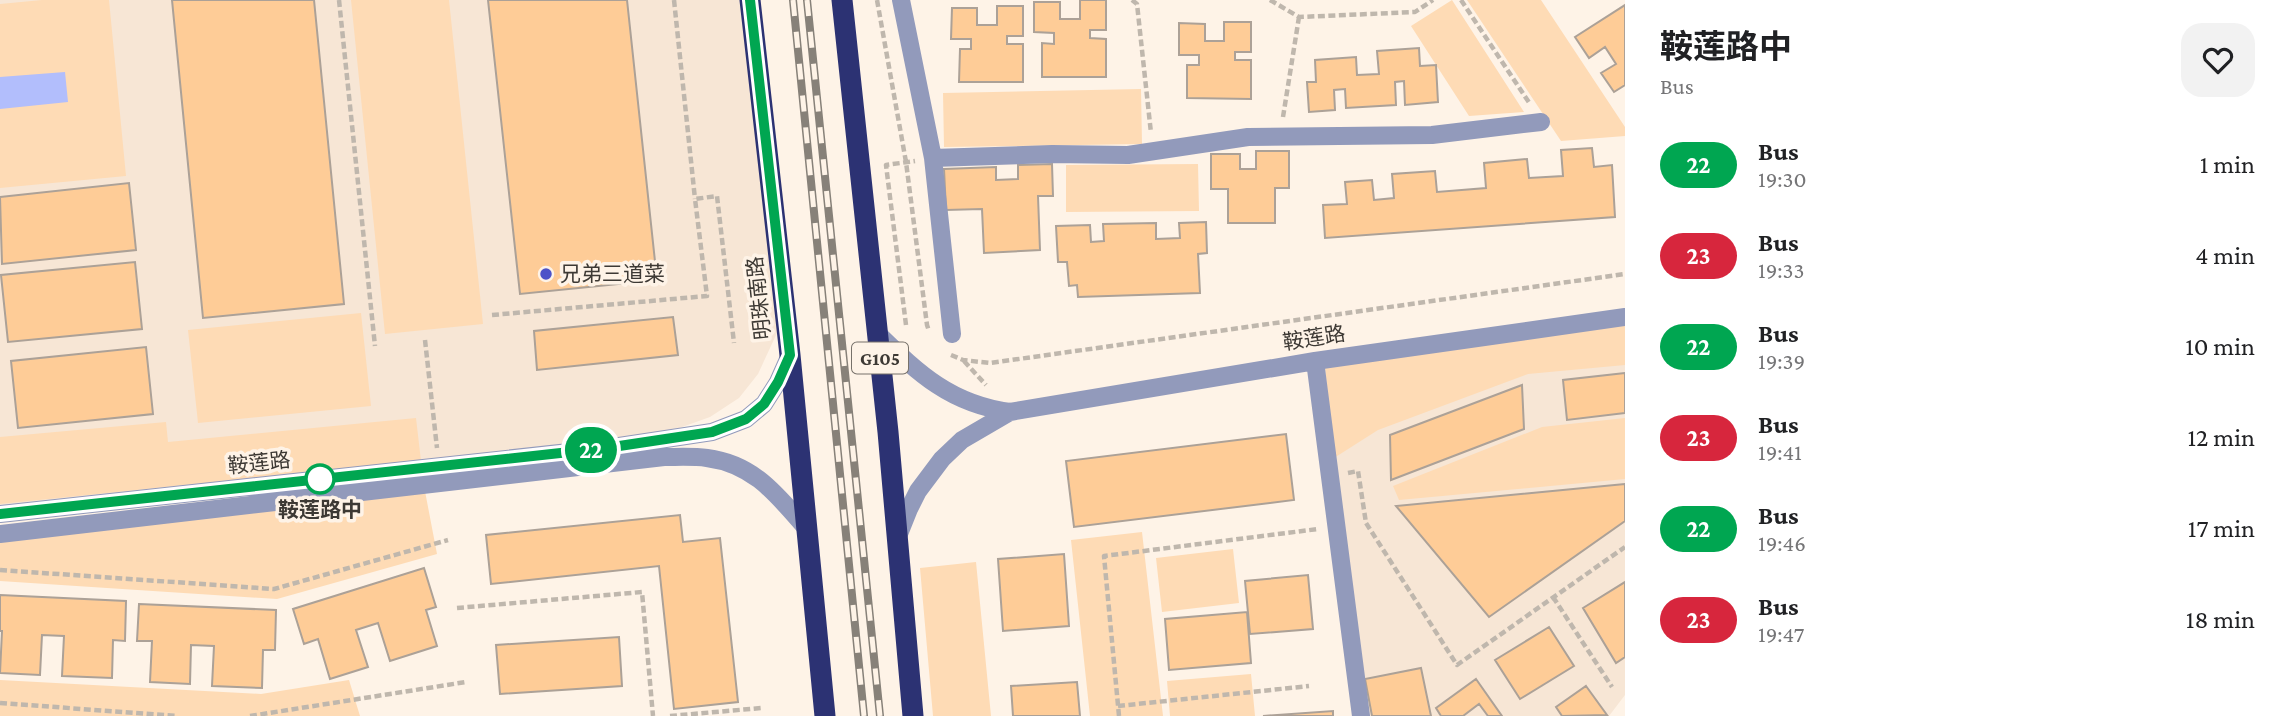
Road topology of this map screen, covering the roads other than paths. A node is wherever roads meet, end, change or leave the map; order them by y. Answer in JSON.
{"nodes":[{"id":1,"x":750,"y":0,"type":"edge"},
{"id":2,"x":842,"y":0,"type":"edge"},
{"id":3,"x":901,"y":0,"type":"edge"},
{"id":4,"x":1541,"y":122,"type":"road end"},
{"id":5,"x":933,"y":158,"type":"junction"},
{"id":6,"x":1625,"y":317,"type":"edge"},
{"id":7,"x":878,"y":334,"type":"junction"},
{"id":8,"x":953,"y":334,"type":"road end"},
{"id":9,"x":790,"y":355,"type":"junction"},
{"id":10,"x":1315,"y":360,"type":"junction"},
{"id":11,"x":1010,"y":412,"type":"junction"},
{"id":12,"x":608,"y":456,"type":"junction"},
{"id":13,"x":0,"y":514,"type":"edge"},
{"id":14,"x":806,"y":528,"type":"junction"},
{"id":15,"x":0,"y":534,"type":"edge"},
{"id":16,"x":897,"y":539,"type":"junction"},
{"id":17,"x":825,"y":716,"type":"edge"},
{"id":18,"x":914,"y":716,"type":"edge"},
{"id":19,"x":1361,"y":716,"type":"edge"}],
"edges":[{"from":1,"to":9,"type":"highway","name":"明珠南路"},
{"from":2,"to":7,"type":"highway","number":"G105"},
{"from":3,"to":5,"type":"street"},
{"from":4,"to":5,"type":"street"},
{"from":5,"to":8,"type":"street"},
{"from":6,"to":10,"type":"street","name":"鞍莲路"},
{"from":7,"to":11,"type":"street"},
{"from":7,"to":16,"type":"highway","number":"G105"},
{"from":9,"to":12,"type":"street"},
{"from":9,"to":14,"type":"highway","name":"明珠南路"},
{"from":10,"to":11,"type":"street","name":"鞍莲路"},
{"from":10,"to":19,"type":"street"},
{"from":11,"to":16,"type":"street"},
{"from":12,"to":13,"type":"street","name":"鞍莲路"},
{"from":12,"to":14,"type":"street"},
{"from":12,"to":15,"type":"street","name":"鞍莲路"},
{"from":14,"to":17,"type":"highway","name":"明珠南路"},
{"from":16,"to":18,"type":"highway","number":"G105"}]}
